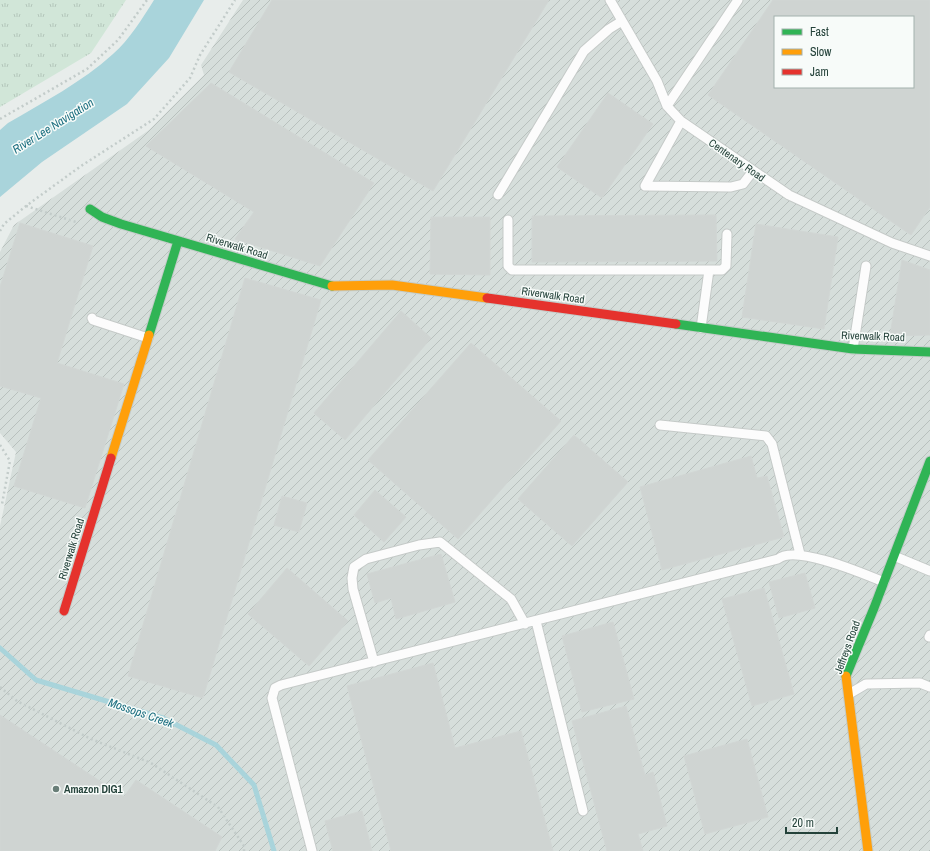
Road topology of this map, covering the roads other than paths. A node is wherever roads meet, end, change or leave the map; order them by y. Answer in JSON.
{"nodes":[{"id":1,"x":610,"y":0,"type":"edge"},
{"id":2,"x":738,"y":0,"type":"edge"},
{"id":3,"x":622,"y":21,"type":"junction"},
{"id":4,"x":667,"y":106,"type":"junction"},
{"id":5,"x":680,"y":121,"type":"junction"},
{"id":6,"x":753,"y":171,"type":"junction"},
{"id":7,"x":498,"y":195,"type":"dead end"},
{"id":8,"x":90,"y":208,"type":"dead end"},
{"id":9,"x":508,"y":220,"type":"dead end"},
{"id":10,"x":727,"y":234,"type":"dead end"},
{"id":11,"x":178,"y":241,"type":"junction"},
{"id":12,"x":930,"y":256,"type":"edge"},
{"id":13,"x":866,"y":266,"type":"dead end"},
{"id":14,"x":709,"y":270,"type":"junction"},
{"id":15,"x":92,"y":318,"type":"dead end"},
{"id":16,"x":701,"y":328,"type":"junction"},
{"id":17,"x":148,"y":338,"type":"junction"},
{"id":18,"x":853,"y":349,"type":"junction"},
{"id":19,"x":930,"y":352,"type":"edge"},
{"id":20,"x":660,"y":425,"type":"dead end"},
{"id":21,"x":930,"y":461,"type":"edge"},
{"id":22,"x":800,"y":554,"type":"junction"},
{"id":23,"x":894,"y":556,"type":"junction"},
{"id":24,"x":930,"y":571,"type":"edge"},
{"id":25,"x":884,"y":582,"type":"junction"},
{"id":26,"x":64,"y":611,"type":"dead end"},
{"id":27,"x":536,"y":621,"type":"junction"},
{"id":28,"x":525,"y":624,"type":"junction"},
{"id":29,"x":374,"y":662,"type":"junction"},
{"id":30,"x":930,"y":687,"type":"edge"},
{"id":31,"x":848,"y":695,"type":"junction"},
{"id":32,"x":583,"y":810,"type":"dead end"},
{"id":33,"x":312,"y":851,"type":"edge"},
{"id":34,"x":868,"y":851,"type":"edge"}],
"edges":[{"from":1,"to":3,"type":"lane","name":"Centenary Road"},
{"from":2,"to":4,"type":"lane"},
{"from":3,"to":4,"type":"lane","name":"Centenary Road"},
{"from":3,"to":7,"type":"lane"},
{"from":4,"to":5,"type":"lane","name":"Centenary Road"},
{"from":5,"to":6,"type":"lane","name":"Centenary Road"},
{"from":5,"to":6,"type":"lane"},
{"from":6,"to":12,"type":"lane","name":"Centenary Road"},
{"from":8,"to":11,"type":"street","name":"Riverwalk Road"},
{"from":9,"to":14,"type":"lane"},
{"from":10,"to":14,"type":"lane"},
{"from":11,"to":16,"type":"street","name":"Riverwalk Road"},
{"from":11,"to":17,"type":"street","name":"Riverwalk Road"},
{"from":13,"to":18,"type":"lane"},
{"from":14,"to":16,"type":"lane"},
{"from":15,"to":17,"type":"lane"},
{"from":16,"to":18,"type":"street","name":"Riverwalk Road"},
{"from":17,"to":26,"type":"street","name":"Riverwalk Road"},
{"from":18,"to":19,"type":"street","name":"Riverwalk Road"},
{"from":20,"to":22,"type":"lane"},
{"from":21,"to":23,"type":"street","name":"Jeffreys Road"},
{"from":22,"to":25,"type":"lane"},
{"from":22,"to":27,"type":"lane"},
{"from":23,"to":24,"type":"lane"},
{"from":23,"to":25,"type":"street","name":"Jeffreys Road"},
{"from":25,"to":31,"type":"street","name":"Jeffreys Road"},
{"from":27,"to":28,"type":"lane"},
{"from":27,"to":32,"type":"lane"},
{"from":28,"to":29,"type":"lane"},
{"from":28,"to":29,"type":"lane"},
{"from":29,"to":33,"type":"lane"},
{"from":30,"to":31,"type":"lane"},
{"from":31,"to":34,"type":"street","name":"Jeffreys Road"}]}
